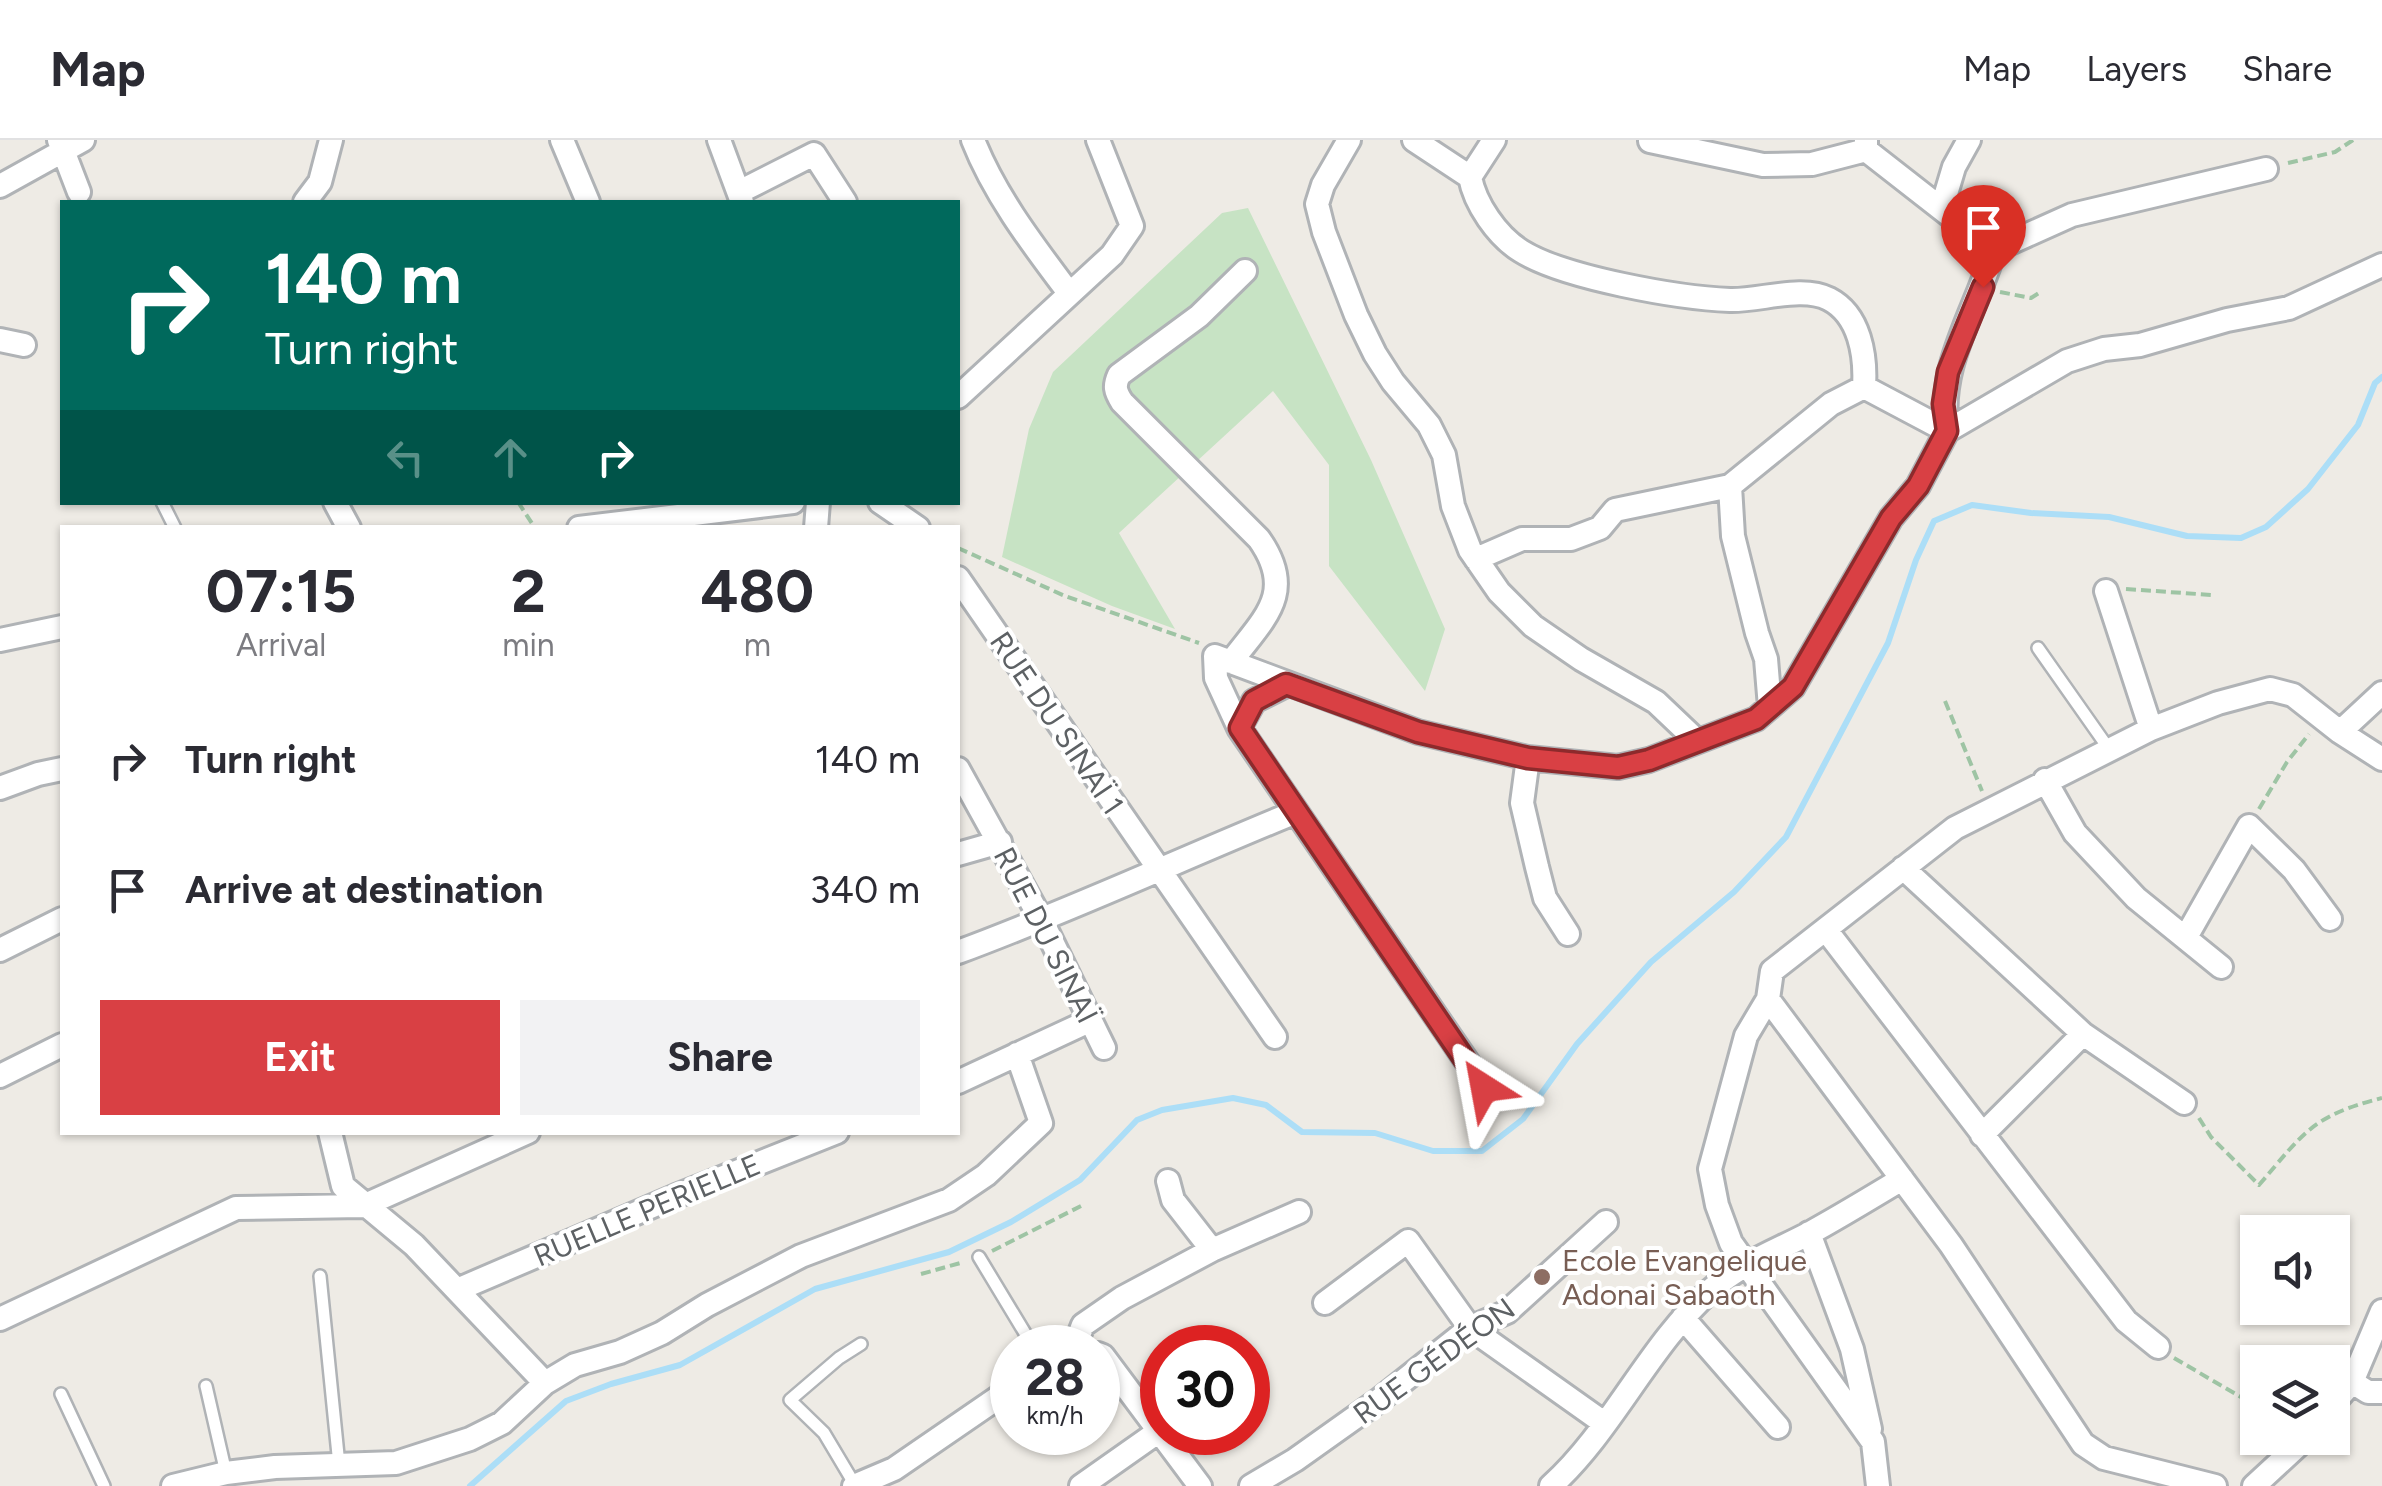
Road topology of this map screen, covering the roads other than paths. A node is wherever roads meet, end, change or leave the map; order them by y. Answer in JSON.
{"nodes":[{"id":1,"x":331,"y":140,"type":"edge"},
{"id":2,"x":562,"y":140,"type":"edge"},
{"id":3,"x":719,"y":140,"type":"edge"},
{"id":4,"x":973,"y":140,"type":"edge"},
{"id":5,"x":1098,"y":140,"type":"edge"},
{"id":6,"x":1349,"y":140,"type":"edge"},
{"id":7,"x":1414,"y":140,"type":"edge"},
{"id":8,"x":1494,"y":140,"type":"edge"},
{"id":9,"x":1970,"y":140,"type":"edge"},
{"id":10,"x":1650,"y":141,"type":"edge"},
{"id":11,"x":68,"y":144,"type":"edge"},
{"id":12,"x":1866,"y":145,"type":"edge"},
{"id":13,"x":2266,"y":169,"type":"road end"},
{"id":14,"x":1470,"y":177,"type":"junction"},
{"id":15,"x":0,"y":186,"type":"edge"},
{"id":16,"x":79,"y":192,"type":"dead end"},
{"id":17,"x":741,"y":197,"type":"edge"},
{"id":18,"x":306,"y":200,"type":"edge"},
{"id":19,"x":587,"y":200,"type":"edge"},
{"id":20,"x":844,"y":200,"type":"edge"},
{"id":21,"x":1942,"y":207,"type":"junction"},
{"id":22,"x":1994,"y":250,"type":"junction"},
{"id":23,"x":2382,"y":265,"type":"edge"},
{"id":24,"x":1245,"y":270,"type":"dead end"},
{"id":25,"x":1069,"y":292,"type":"junction"},
{"id":26,"x":0,"y":340,"type":"edge"},
{"id":27,"x":24,"y":344,"type":"dead end"},
{"id":28,"x":960,"y":387,"type":"edge"},
{"id":29,"x":1864,"y":387,"type":"junction"},
{"id":30,"x":1947,"y":431,"type":"junction"},
{"id":31,"x":1730,"y":486,"type":"junction"},
{"id":32,"x":884,"y":505,"type":"edge"},
{"id":33,"x":711,"y":506,"type":"edge"},
{"id":34,"x":615,"y":525,"type":"edge"},
{"id":35,"x":914,"y":525,"type":"edge"},
{"id":36,"x":1476,"y":559,"type":"junction"},
{"id":37,"x":960,"y":581,"type":"edge"},
{"id":38,"x":2106,"y":590,"type":"road end"},
{"id":39,"x":60,"y":627,"type":"edge"},
{"id":40,"x":0,"y":640,"type":"edge"},
{"id":41,"x":2038,"y":648,"type":"dead end"},
{"id":42,"x":1223,"y":659,"type":"junction"},
{"id":43,"x":1286,"y":684,"type":"junction"},
{"id":44,"x":2382,"y":694,"type":"edge"},
{"id":45,"x":1770,"y":707,"type":"junction"},
{"id":46,"x":1240,"y":728,"type":"junction"},
{"id":47,"x":2151,"y":729,"type":"junction"},
{"id":48,"x":2340,"y":732,"type":"junction"},
{"id":49,"x":1696,"y":740,"type":"junction"},
{"id":50,"x":2108,"y":749,"type":"junction"},
{"id":51,"x":1528,"y":758,"type":"junction"},
{"id":52,"x":2382,"y":759,"type":"edge"},
{"id":53,"x":60,"y":769,"type":"edge"},
{"id":54,"x":960,"y":772,"type":"edge"},
{"id":55,"x":2044,"y":780,"type":"junction"},
{"id":56,"x":0,"y":788,"type":"edge"},
{"id":57,"x":1296,"y":812,"type":"junction"},
{"id":58,"x":1000,"y":842,"type":"junction"},
{"id":59,"x":960,"y":853,"type":"edge"},
{"id":60,"x":1156,"y":868,"type":"junction"},
{"id":61,"x":1902,"y":868,"type":"junction"},
{"id":62,"x":2330,"y":919,"type":"dead end"},
{"id":63,"x":60,"y":921,"type":"edge"},
{"id":64,"x":1042,"y":921,"type":"junction"},
{"id":65,"x":1826,"y":930,"type":"junction"},
{"id":66,"x":1568,"y":934,"type":"dead end"},
{"id":67,"x":2186,"y":937,"type":"junction"},
{"id":68,"x":0,"y":950,"type":"edge"},
{"id":69,"x":960,"y":951,"type":"edge"},
{"id":70,"x":2221,"y":967,"type":"dead end"},
{"id":71,"x":1768,"y":999,"type":"junction"},
{"id":72,"x":1089,"y":1021,"type":"junction"},
{"id":73,"x":2083,"y":1034,"type":"junction"},
{"id":74,"x":1275,"y":1037,"type":"dead end"},
{"id":75,"x":60,"y":1046,"type":"edge"},
{"id":76,"x":1104,"y":1048,"type":"dead end"},
{"id":77,"x":1017,"y":1054,"type":"junction"},
{"id":78,"x":0,"y":1076,"type":"edge"},
{"id":79,"x":960,"y":1081,"type":"edge"},
{"id":80,"x":1484,"y":1088,"type":"dead end"},
{"id":81,"x":2184,"y":1102,"type":"road end"},
{"id":82,"x":331,"y":1135,"type":"edge"},
{"id":83,"x":521,"y":1135,"type":"edge"},
{"id":84,"x":829,"y":1135,"type":"edge"},
{"id":85,"x":1982,"y":1135,"type":"junction"},
{"id":86,"x":1902,"y":1178,"type":"junction"},
{"id":87,"x":1168,"y":1181,"type":"dead end"},
{"id":88,"x":363,"y":1206,"type":"junction"},
{"id":89,"x":1299,"y":1212,"type":"dead end"},
{"id":90,"x":1606,"y":1222,"type":"dead end"},
{"id":91,"x":1809,"y":1234,"type":"junction"},
{"id":92,"x":1212,"y":1250,"type":"junction"},
{"id":93,"x":979,"y":1257,"type":"road end"},
{"id":94,"x":1746,"y":1264,"type":"junction"},
{"id":95,"x":320,"y":1276,"type":"dead end"},
{"id":96,"x":457,"y":1290,"type":"junction"},
{"id":97,"x":1324,"y":1303,"type":"dead end"},
{"id":98,"x":2382,"y":1311,"type":"edge"},
{"id":99,"x":1683,"y":1318,"type":"junction"},
{"id":100,"x":0,"y":1319,"type":"edge"},
{"id":101,"x":1020,"y":1325,"type":"edge"},
{"id":102,"x":1083,"y":1325,"type":"edge"},
{"id":103,"x":1470,"y":1328,"type":"junction"},
{"id":104,"x":861,"y":1344,"type":"dead end"},
{"id":105,"x":2158,"y":1348,"type":"road end"},
{"id":106,"x":1120,"y":1376,"type":"edge"},
{"id":107,"x":2352,"y":1382,"type":"junction"},
{"id":108,"x":545,"y":1384,"type":"junction"},
{"id":109,"x":2350,"y":1384,"type":"edge"},
{"id":110,"x":206,"y":1386,"type":"dead end"},
{"id":111,"x":2382,"y":1392,"type":"edge"},
{"id":112,"x":61,"y":1394,"type":"dead end"},
{"id":113,"x":1140,"y":1402,"type":"edge"},
{"id":114,"x":990,"y":1403,"type":"edge"},
{"id":115,"x":1604,"y":1423,"type":"junction"},
{"id":116,"x":1778,"y":1428,"type":"dead end"},
{"id":117,"x":1873,"y":1442,"type":"junction"},
{"id":118,"x":1140,"y":1445,"type":"edge"},
{"id":119,"x":1179,"y":1455,"type":"edge"},
{"id":120,"x":2288,"y":1455,"type":"edge"},
{"id":121,"x":339,"y":1465,"type":"junction"},
{"id":122,"x":226,"y":1473,"type":"junction"},
{"id":123,"x":1564,"y":1482,"type":"edge"},
{"id":124,"x":104,"y":1486,"type":"edge"},
{"id":125,"x":173,"y":1486,"type":"edge"},
{"id":126,"x":854,"y":1486,"type":"edge"},
{"id":127,"x":1081,"y":1486,"type":"edge"},
{"id":128,"x":1200,"y":1486,"type":"edge"},
{"id":129,"x":1251,"y":1486,"type":"edge"},
{"id":130,"x":1878,"y":1486,"type":"edge"},
{"id":131,"x":2215,"y":1486,"type":"edge"},
{"id":132,"x":2254,"y":1486,"type":"edge"}],
"edges":[{"from":1,"to":18,"type":"street"},
{"from":2,"to":19,"type":"street"},
{"from":3,"to":17,"type":"street"},
{"from":4,"to":25,"type":"street"},
{"from":5,"to":25,"type":"street"},
{"from":6,"to":36,"type":"street"},
{"from":7,"to":14,"type":"street"},
{"from":8,"to":14,"type":"street"},
{"from":9,"to":21,"type":"street"},
{"from":10,"to":12,"type":"street"},
{"from":11,"to":15,"type":"street"},
{"from":11,"to":16,"type":"street"},
{"from":12,"to":21,"type":"street"},
{"from":13,"to":22,"type":"street"},
{"from":14,"to":29,"type":"street"},
{"from":17,"to":20,"type":"street"},
{"from":21,"to":22,"type":"street"},
{"from":22,"to":30,"type":"street"},
{"from":23,"to":30,"type":"street"},
{"from":24,"to":42,"type":"street"},
{"from":25,"to":28,"type":"street"},
{"from":26,"to":27,"type":"street"},
{"from":29,"to":30,"type":"street"},
{"from":29,"to":31,"type":"street"},
{"from":30,"to":45,"type":"street"},
{"from":31,"to":36,"type":"street"},
{"from":31,"to":45,"type":"street"},
{"from":32,"to":35,"type":"street"},
{"from":33,"to":34,"type":"street"},
{"from":36,"to":49,"type":"street"},
{"from":37,"to":60,"type":"street","name":"RUE DU SINAÏ 1"},
{"from":38,"to":47,"type":"street"},
{"from":39,"to":40,"type":"street"},
{"from":41,"to":50,"type":"lane"},
{"from":42,"to":43,"type":"street"},
{"from":42,"to":46,"type":"street"},
{"from":43,"to":46,"type":"street"},
{"from":43,"to":51,"type":"street"},
{"from":44,"to":48,"type":"street"},
{"from":45,"to":49,"type":"street"},
{"from":46,"to":57,"type":"street"},
{"from":47,"to":48,"type":"street"},
{"from":47,"to":50,"type":"street"},
{"from":48,"to":52,"type":"street"},
{"from":49,"to":51,"type":"street"},
{"from":50,"to":55,"type":"street"},
{"from":51,"to":66,"type":"street"},
{"from":53,"to":56,"type":"street"},
{"from":54,"to":58,"type":"street","name":"RUE DU SINAÏ"},
{"from":55,"to":61,"type":"street"},
{"from":55,"to":67,"type":"street"},
{"from":57,"to":60,"type":"street"},
{"from":57,"to":80,"type":"street"},
{"from":58,"to":59,"type":"street"},
{"from":58,"to":64,"type":"street","name":"RUE DU SINAÏ"},
{"from":60,"to":64,"type":"street"},
{"from":60,"to":74,"type":"street","name":"RUE DU SINAÏ 1"},
{"from":61,"to":65,"type":"street"},
{"from":61,"to":73,"type":"street"},
{"from":62,"to":67,"type":"street"},
{"from":63,"to":68,"type":"street"},
{"from":64,"to":69,"type":"street"},
{"from":64,"to":72,"type":"street","name":"RUE DU SINAÏ"},
{"from":65,"to":71,"type":"street"},
{"from":65,"to":85,"type":"street"},
{"from":67,"to":70,"type":"street"},
{"from":71,"to":86,"type":"street"},
{"from":71,"to":94,"type":"street"},
{"from":72,"to":76,"type":"street","name":"RUE DU SINAÏ"},
{"from":72,"to":77,"type":"street"},
{"from":73,"to":81,"type":"street"},
{"from":73,"to":85,"type":"street"},
{"from":75,"to":78,"type":"street"},
{"from":77,"to":79,"type":"street"},
{"from":77,"to":108,"type":"street"},
{"from":82,"to":88,"type":"street"},
{"from":83,"to":88,"type":"street"},
{"from":84,"to":96,"type":"street","name":"RUELLE PERIELLE"},
{"from":85,"to":105,"type":"street"},
{"from":86,"to":91,"type":"street"},
{"from":86,"to":131,"type":"street"},
{"from":87,"to":92,"type":"street"},
{"from":88,"to":96,"type":"street"},
{"from":88,"to":100,"type":"street"},
{"from":89,"to":92,"type":"street"},
{"from":90,"to":103,"type":"street","name":"RUE GÉDÉON"},
{"from":91,"to":94,"type":"street"},
{"from":91,"to":117,"type":"street"},
{"from":92,"to":102,"type":"street"},
{"from":93,"to":101,"type":"lane"},
{"from":94,"to":99,"type":"street"},
{"from":94,"to":117,"type":"street"},
{"from":95,"to":121,"type":"lane"},
{"from":96,"to":108,"type":"street"},
{"from":97,"to":103,"type":"street"},
{"from":98,"to":107,"type":"street"},
{"from":99,"to":115,"type":"street"},
{"from":99,"to":116,"type":"street"},
{"from":103,"to":115,"type":"street"},
{"from":103,"to":129,"type":"street","name":"RUE GÉDÉON"},
{"from":104,"to":126,"type":"lane"},
{"from":106,"to":113,"type":"street"},
{"from":107,"to":109,"type":"street"},
{"from":107,"to":111,"type":"street"},
{"from":108,"to":121,"type":"street"},
{"from":110,"to":122,"type":"lane"},
{"from":112,"to":124,"type":"lane"},
{"from":114,"to":126,"type":"street"},
{"from":115,"to":123,"type":"street"},
{"from":117,"to":130,"type":"street"},
{"from":118,"to":127,"type":"street"},
{"from":119,"to":128,"type":"street"},
{"from":120,"to":132,"type":"street"},
{"from":121,"to":122,"type":"street"},
{"from":122,"to":125,"type":"street"}]}
